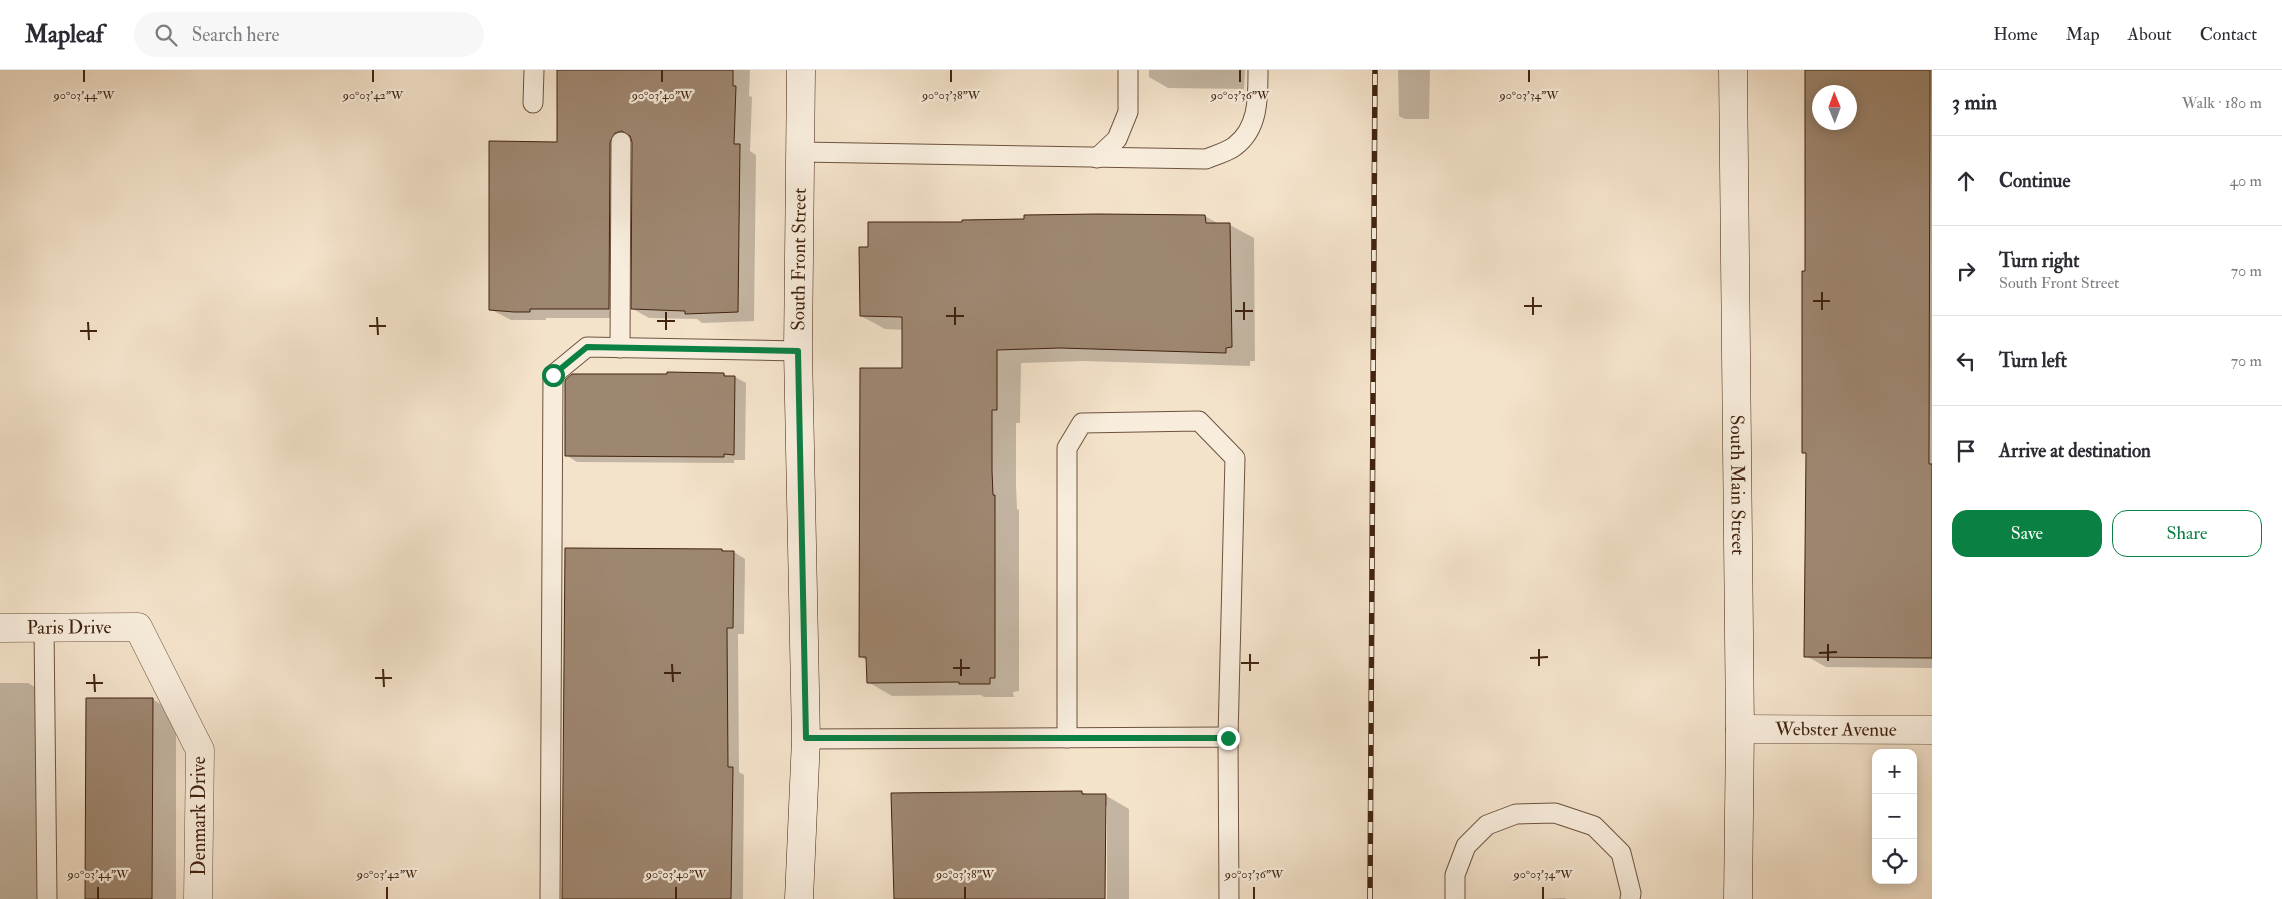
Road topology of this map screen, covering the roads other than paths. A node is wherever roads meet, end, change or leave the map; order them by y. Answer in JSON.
{"nodes":[{"id":1,"x":534,"y":70,"type":"edge"},
{"id":2,"x":801,"y":70,"type":"edge"},
{"id":3,"x":1128,"y":70,"type":"edge"},
{"id":4,"x":1258,"y":70,"type":"edge"},
{"id":5,"x":1733,"y":70,"type":"edge"},
{"id":6,"x":534,"y":102,"type":"dead end"},
{"id":7,"x":620,"y":142,"type":"dead end"},
{"id":8,"x":801,"y":152,"type":"junction"},
{"id":9,"x":1097,"y":158,"type":"junction"},
{"id":10,"x":620,"y":348,"type":"junction"},
{"id":11,"x":798,"y":351,"type":"junction"},
{"id":12,"x":138,"y":627,"type":"joint"},
{"id":13,"x":0,"y":628,"type":"edge"},
{"id":14,"x":44,"y":628,"type":"junction"},
{"id":15,"x":1740,"y":729,"type":"junction"},
{"id":16,"x":1932,"y":730,"type":"edge"},
{"id":17,"x":806,"y":738,"type":"junction"},
{"id":18,"x":1067,"y":738,"type":"junction"},
{"id":19,"x":1228,"y":738,"type":"junction"},
{"id":20,"x":46,"y":899,"type":"edge"},
{"id":21,"x":198,"y":899,"type":"edge"},
{"id":22,"x":550,"y":899,"type":"edge"},
{"id":23,"x":799,"y":899,"type":"edge"},
{"id":24,"x":1229,"y":899,"type":"edge"},
{"id":25,"x":1455,"y":899,"type":"edge"},
{"id":26,"x":1630,"y":899,"type":"edge"},
{"id":27,"x":1738,"y":899,"type":"edge"}],
"edges":[{"from":1,"to":6,"type":"lane"},
{"from":2,"to":8,"type":"main road","name":"South Front Street"},
{"from":3,"to":9,"type":"lane"},
{"from":4,"to":9,"type":"lane"},
{"from":5,"to":15,"type":"main road","name":"South Main Street"},
{"from":7,"to":10,"type":"lane"},
{"from":8,"to":9,"type":"lane"},
{"from":8,"to":11,"type":"main road","name":"South Front Street"},
{"from":10,"to":11,"type":"lane"},
{"from":10,"to":22,"type":"lane"},
{"from":11,"to":17,"type":"main road","name":"South Front Street"},
{"from":12,"to":14,"type":"main road","name":"Paris Drive"},
{"from":12,"to":21,"type":"main road","name":"Denmark Drive"},
{"from":13,"to":14,"type":"main road","name":"Paris Drive"},
{"from":14,"to":20,"type":"lane"},
{"from":15,"to":16,"type":"main road","name":"Webster Avenue"},
{"from":15,"to":27,"type":"main road","name":"South Main Street"},
{"from":17,"to":18,"type":"lane"},
{"from":17,"to":23,"type":"main road","name":"South Front Street"},
{"from":18,"to":19,"type":"lane"},
{"from":18,"to":19,"type":"lane"},
{"from":19,"to":24,"type":"lane"},
{"from":25,"to":26,"type":"lane"}]}
